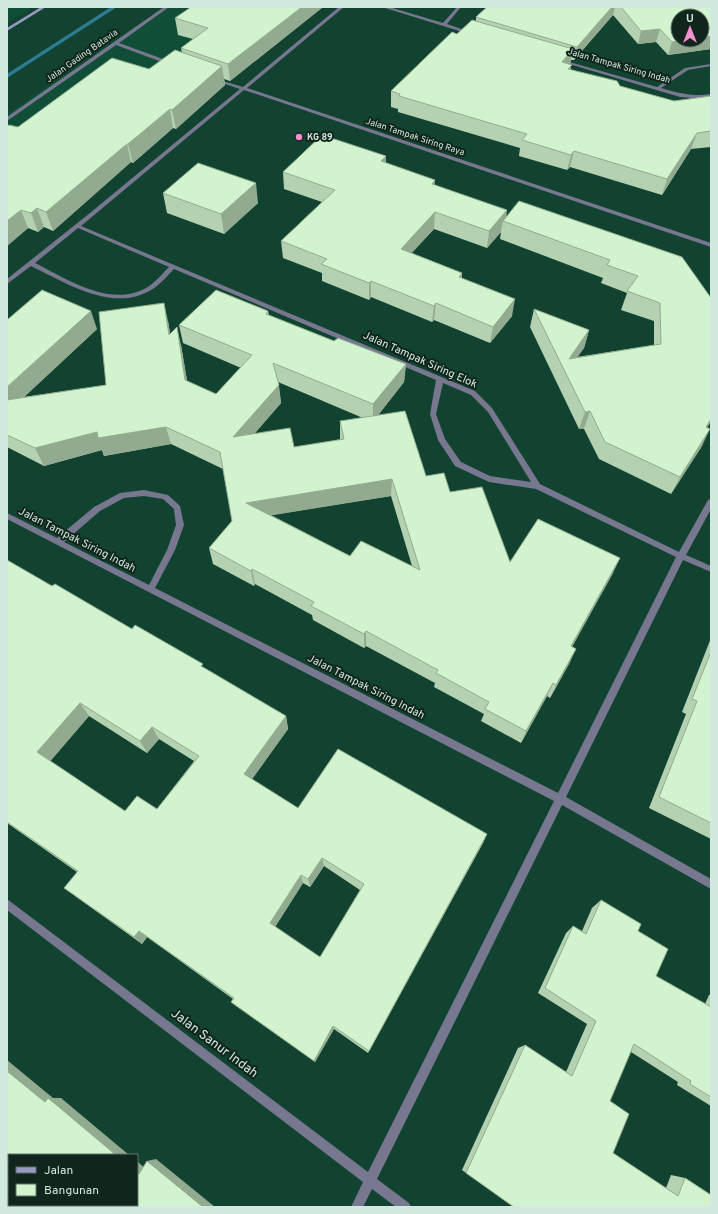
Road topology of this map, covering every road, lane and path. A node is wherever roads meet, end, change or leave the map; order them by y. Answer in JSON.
{"nodes":[{"id":1,"x":44,"y":7,"type":"edge"},
{"id":2,"x":167,"y":7,"type":"edge"},
{"id":3,"x":342,"y":7,"type":"edge"},
{"id":4,"x":384,"y":7,"type":"edge"},
{"id":5,"x":459,"y":7,"type":"edge"},
{"id":6,"x":444,"y":25,"type":"junction"},
{"id":7,"x":7,"y":30,"type":"edge"},
{"id":8,"x":474,"y":34,"type":"edge"},
{"id":9,"x":114,"y":43,"type":"junction"},
{"id":10,"x":558,"y":59,"type":"edge"},
{"id":11,"x":711,"y":65,"type":"edge"},
{"id":12,"x":177,"y":66,"type":"edge"},
{"id":13,"x":206,"y":76,"type":"edge"},
{"id":14,"x":242,"y":88,"type":"junction"},
{"id":15,"x":658,"y":88,"type":"junction"},
{"id":16,"x":711,"y":96,"type":"edge"},
{"id":17,"x":7,"y":119,"type":"edge"},
{"id":18,"x":78,"y":226,"type":"junction"},
{"id":19,"x":711,"y":245,"type":"edge"},
{"id":20,"x":31,"y":263,"type":"junction"},
{"id":21,"x":173,"y":267,"type":"junction"},
{"id":22,"x":7,"y":282,"type":"edge"},
{"id":23,"x":440,"y":379,"type":"junction"},
{"id":24,"x":537,"y":486,"type":"junction"},
{"id":25,"x":711,"y":502,"type":"edge"},
{"id":26,"x":7,"y":516,"type":"edge"},
{"id":27,"x":58,"y":542,"type":"junction"},
{"id":28,"x":681,"y":556,"type":"junction"},
{"id":29,"x":711,"y":569,"type":"edge"},
{"id":30,"x":151,"y":589,"type":"junction"},
{"id":31,"x":560,"y":799,"type":"junction"},
{"id":32,"x":711,"y":884,"type":"edge"},
{"id":33,"x":7,"y":904,"type":"edge"},
{"id":34,"x":370,"y":1181,"type":"junction"},
{"id":35,"x":357,"y":1207,"type":"edge"},
{"id":36,"x":405,"y":1207,"type":"edge"}],
"edges":[{"from":1,"to":7,"type":"street"},
{"from":2,"to":9,"type":"street","name":"Jalan Gading Batavia"},
{"from":3,"to":14,"type":"street"},
{"from":4,"to":6,"type":"street"},
{"from":5,"to":6,"type":"street"},
{"from":6,"to":8,"type":"street"},
{"from":9,"to":12,"type":"street"},
{"from":9,"to":17,"type":"street","name":"Jalan Gading Batavia"},
{"from":10,"to":15,"type":"street","name":"Jalan Tampak Siring Indah"},
{"from":11,"to":15,"type":"street"},
{"from":13,"to":14,"type":"street","name":"Jalan Tampak Siring Raya"},
{"from":14,"to":18,"type":"street"},
{"from":14,"to":19,"type":"street","name":"Jalan Tampak Siring Raya"},
{"from":15,"to":16,"type":"street","name":"Jalan Tampak Siring Indah"},
{"from":18,"to":20,"type":"street"},
{"from":18,"to":21,"type":"street","name":"Jalan Tampak Siring Elok"},
{"from":20,"to":21,"type":"street"},
{"from":20,"to":22,"type":"street"},
{"from":21,"to":23,"type":"street","name":"Jalan Tampak Siring Elok"},
{"from":23,"to":24,"type":"street","name":"Jalan Tampak Siring Elok"},
{"from":23,"to":24,"type":"street"},
{"from":24,"to":28,"type":"street"},
{"from":25,"to":28,"type":"street"},
{"from":26,"to":27,"type":"street","name":"Jalan Tampak Siring Indah"},
{"from":27,"to":30,"type":"street","name":"Jalan Tampak Siring Indah"},
{"from":27,"to":30,"type":"street"},
{"from":28,"to":29,"type":"street"},
{"from":28,"to":31,"type":"street"},
{"from":30,"to":31,"type":"street","name":"Jalan Tampak Siring Indah"},
{"from":31,"to":32,"type":"street","name":"Jalan Tampak Siring Indah"},
{"from":31,"to":34,"type":"street"},
{"from":33,"to":34,"type":"street","name":"Jalan Sanur Indah"},
{"from":34,"to":35,"type":"street"},
{"from":34,"to":36,"type":"street","name":"Jalan Sanur Indah"}]}
